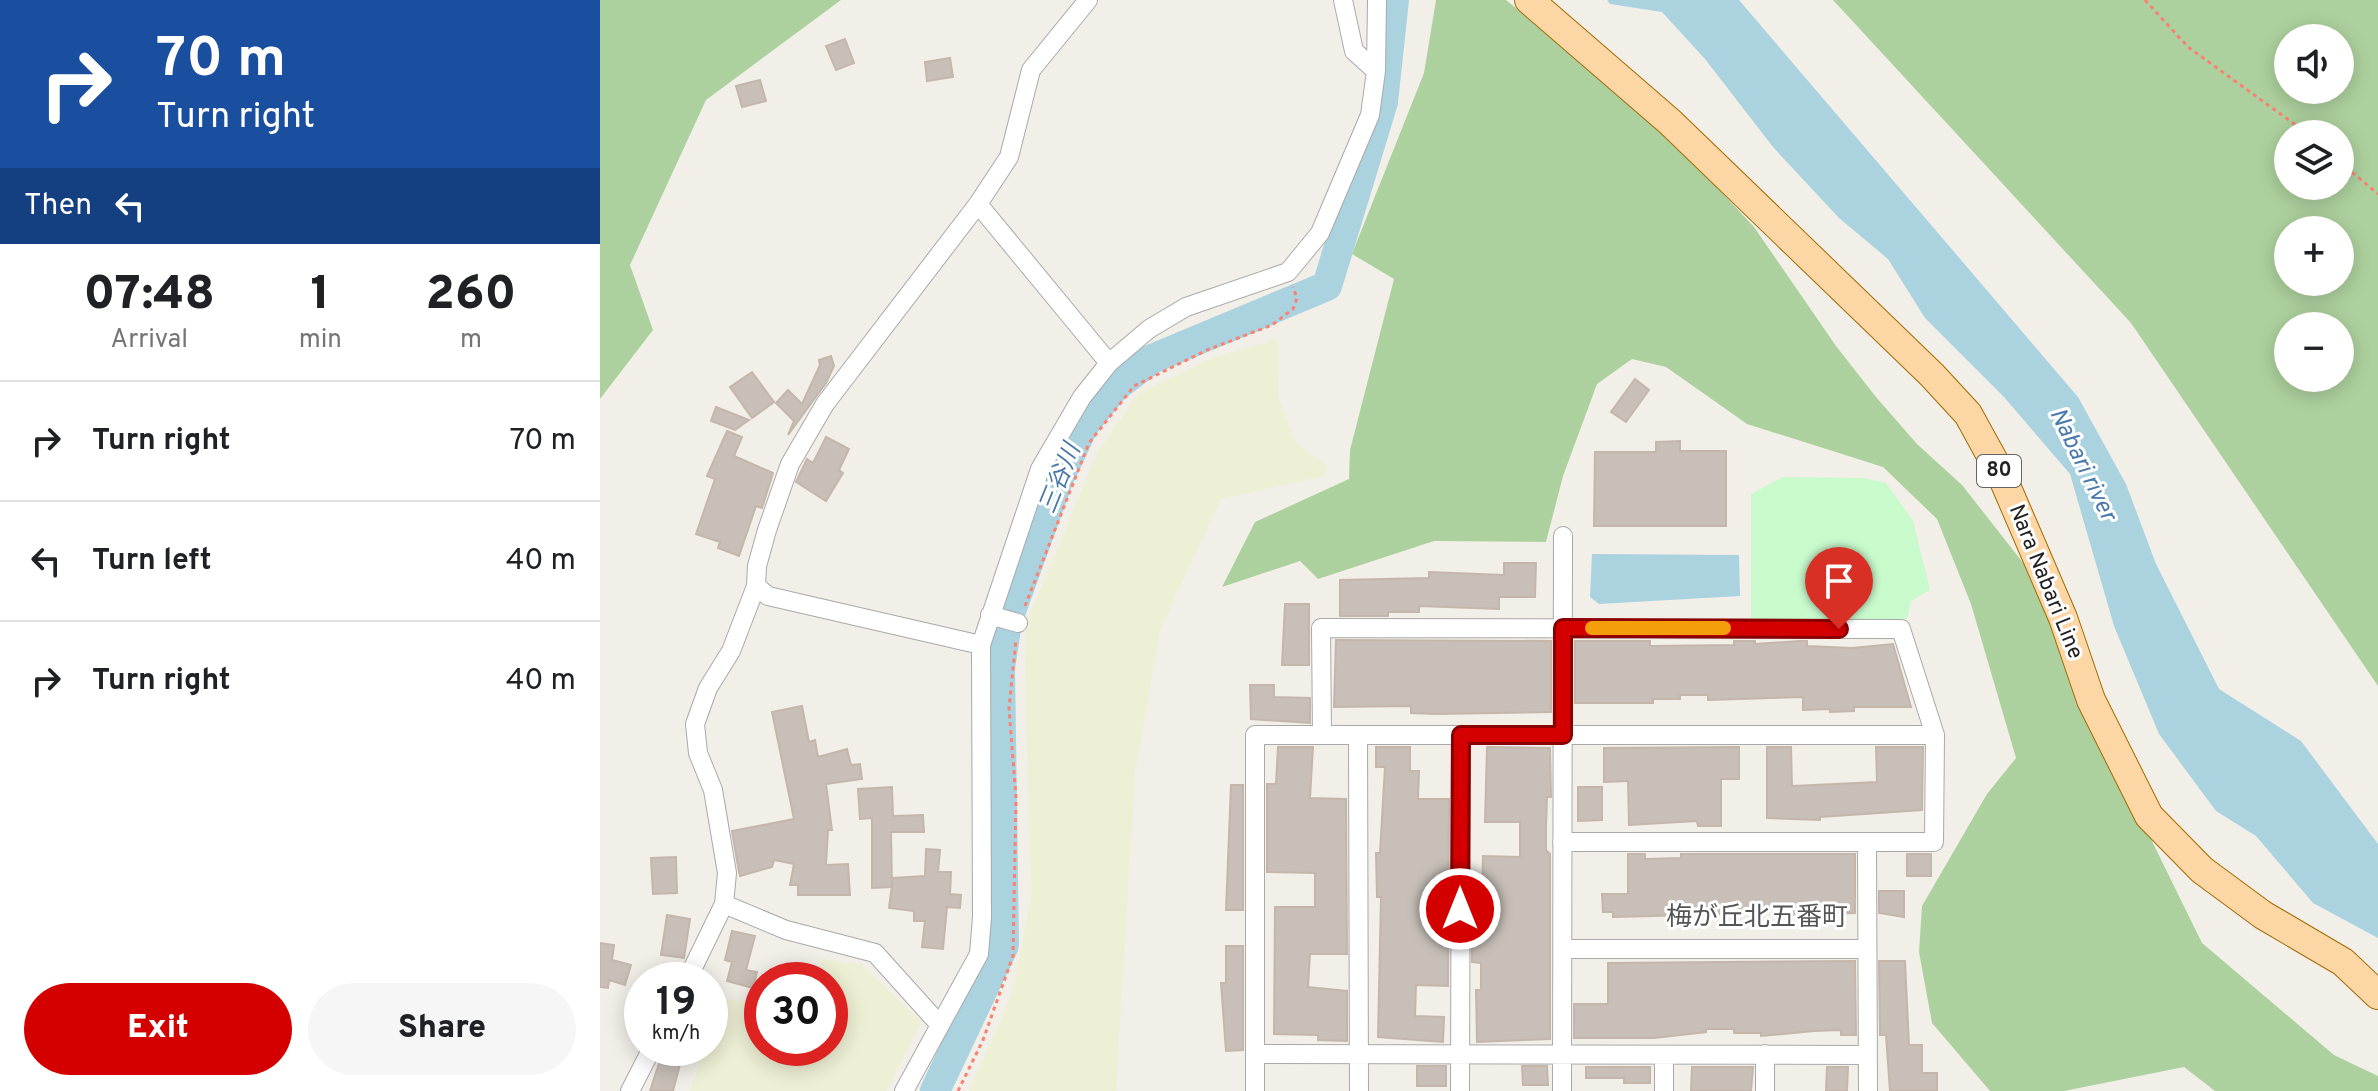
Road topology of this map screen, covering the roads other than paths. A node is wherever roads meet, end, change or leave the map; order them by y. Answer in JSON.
{"nodes":[{"id":1,"x":1088,"y":0,"type":"edge"},
{"id":2,"x":1343,"y":0,"type":"edge"},
{"id":3,"x":1377,"y":0,"type":"edge"},
{"id":4,"x":1529,"y":0,"type":"edge"},
{"id":5,"x":1376,"y":71,"type":"junction"},
{"id":6,"x":978,"y":204,"type":"junction"},
{"id":7,"x":1109,"y":363,"type":"junction"},
{"id":8,"x":1563,"y":536,"type":"dead end"},
{"id":9,"x":756,"y":586,"type":"junction"},
{"id":10,"x":990,"y":615,"type":"junction"},
{"id":11,"x":1016,"y":623,"type":"road end"},
{"id":12,"x":1563,"y":628,"type":"junction"},
{"id":13,"x":981,"y":645,"type":"junction"},
{"id":14,"x":1322,"y":735,"type":"junction"},
{"id":15,"x":1358,"y":735,"type":"junction"},
{"id":16,"x":1461,"y":735,"type":"junction"},
{"id":17,"x":1563,"y":735,"type":"junction"},
{"id":18,"x":1935,"y":735,"type":"junction"},
{"id":19,"x":1562,"y":842,"type":"junction"},
{"id":20,"x":1867,"y":843,"type":"junction"},
{"id":21,"x":724,"y":904,"type":"junction"},
{"id":22,"x":1563,"y":949,"type":"junction"},
{"id":23,"x":1867,"y":949,"type":"junction"},
{"id":24,"x":696,"y":962,"type":"edge"},
{"id":25,"x":2378,"y":995,"type":"edge"},
{"id":26,"x":939,"y":1024,"type":"junction"},
{"id":27,"x":1255,"y":1054,"type":"junction"},
{"id":28,"x":1765,"y":1054,"type":"junction"},
{"id":29,"x":1359,"y":1055,"type":"junction"},
{"id":30,"x":1460,"y":1055,"type":"junction"},
{"id":31,"x":1563,"y":1055,"type":"junction"},
{"id":32,"x":1664,"y":1055,"type":"junction"},
{"id":33,"x":1867,"y":1055,"type":"junction"},
{"id":34,"x":643,"y":1066,"type":"edge"},
{"id":35,"x":630,"y":1091,"type":"edge"},
{"id":36,"x":904,"y":1091,"type":"edge"},
{"id":37,"x":1255,"y":1091,"type":"edge"},
{"id":38,"x":1359,"y":1091,"type":"edge"},
{"id":39,"x":1460,"y":1091,"type":"edge"},
{"id":40,"x":1562,"y":1091,"type":"edge"},
{"id":41,"x":1664,"y":1091,"type":"edge"},
{"id":42,"x":1765,"y":1091,"type":"edge"},
{"id":43,"x":1868,"y":1091,"type":"edge"}],
"edges":[{"from":1,"to":6,"type":"street"},
{"from":2,"to":5,"type":"street"},
{"from":3,"to":5,"type":"street"},
{"from":4,"to":25,"type":"main road","name":"Nara Nabari Line","number":"80"},
{"from":5,"to":7,"type":"street"},
{"from":6,"to":7,"type":"street"},
{"from":6,"to":9,"type":"street"},
{"from":7,"to":10,"type":"street"},
{"from":8,"to":12,"type":"street"},
{"from":9,"to":13,"type":"street"},
{"from":9,"to":21,"type":"street"},
{"from":10,"to":11,"type":"street"},
{"from":10,"to":13,"type":"street"},
{"from":12,"to":14,"type":"street"},
{"from":12,"to":17,"type":"street"},
{"from":12,"to":18,"type":"street"},
{"from":13,"to":26,"type":"street"},
{"from":14,"to":15,"type":"street"},
{"from":14,"to":27,"type":"street"},
{"from":15,"to":16,"type":"street"},
{"from":15,"to":29,"type":"street"},
{"from":16,"to":17,"type":"street"},
{"from":16,"to":30,"type":"street"},
{"from":17,"to":18,"type":"street"},
{"from":17,"to":19,"type":"street"},
{"from":18,"to":20,"type":"street"},
{"from":19,"to":20,"type":"street"},
{"from":19,"to":22,"type":"street"},
{"from":20,"to":23,"type":"street"},
{"from":21,"to":24,"type":"street"},
{"from":21,"to":26,"type":"street"},
{"from":22,"to":23,"type":"street"},
{"from":22,"to":31,"type":"street"},
{"from":23,"to":33,"type":"street"},
{"from":26,"to":36,"type":"street"},
{"from":27,"to":29,"type":"street"},
{"from":27,"to":37,"type":"street"},
{"from":28,"to":32,"type":"street"},
{"from":28,"to":33,"type":"street"},
{"from":28,"to":42,"type":"street"},
{"from":29,"to":30,"type":"street"},
{"from":29,"to":38,"type":"street"},
{"from":30,"to":31,"type":"street"},
{"from":30,"to":39,"type":"street"},
{"from":31,"to":32,"type":"street"},
{"from":31,"to":40,"type":"street"},
{"from":32,"to":41,"type":"street"},
{"from":33,"to":43,"type":"street"},
{"from":34,"to":35,"type":"street"}]}
